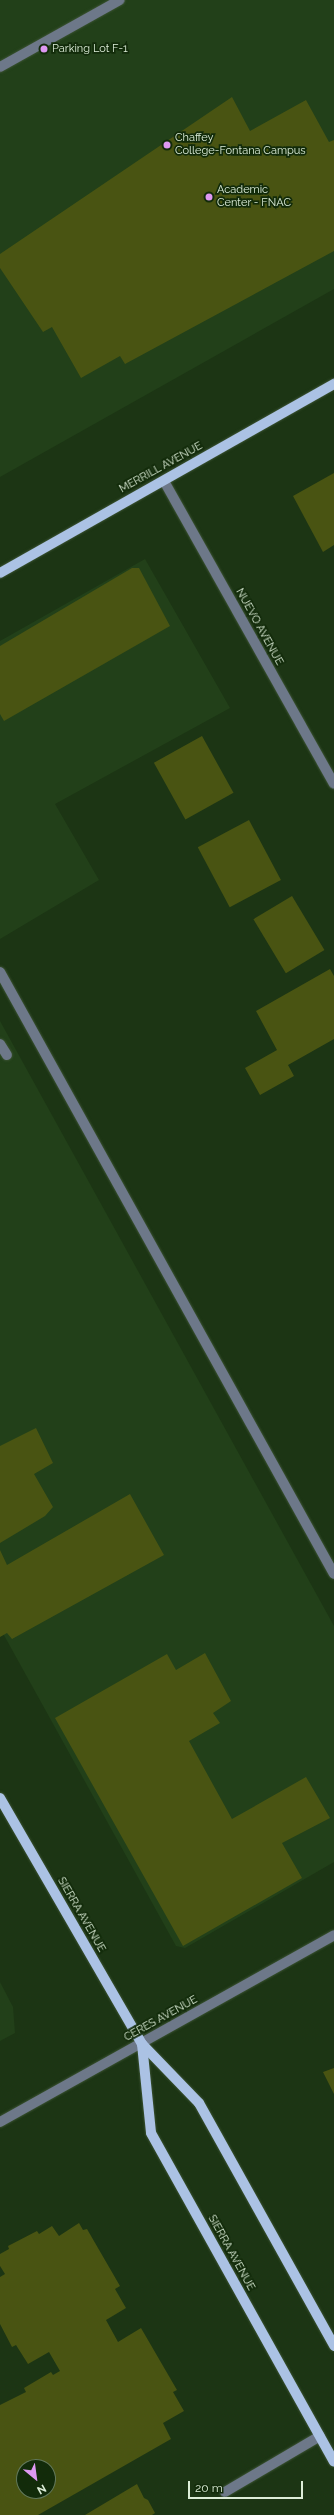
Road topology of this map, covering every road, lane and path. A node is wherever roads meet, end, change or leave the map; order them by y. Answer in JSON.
{"nodes":[{"id":1,"x":120,"y":0,"type":"edge"},
{"id":2,"x":0,"y":67,"type":"edge"},
{"id":3,"x":334,"y":384,"type":"edge"},
{"id":4,"x":164,"y":481,"type":"junction"},
{"id":5,"x":0,"y":573,"type":"edge"},
{"id":6,"x":334,"y":784,"type":"edge"},
{"id":7,"x":0,"y":972,"type":"edge"},
{"id":8,"x":0,"y":1044,"type":"edge"},
{"id":9,"x":7,"y":1055,"type":"dead end"},
{"id":10,"x":334,"y":1574,"type":"edge"},
{"id":11,"x":0,"y":1798,"type":"edge"},
{"id":12,"x":334,"y":1935,"type":"edge"},
{"id":13,"x":142,"y":2044,"type":"junction"},
{"id":14,"x":0,"y":2122,"type":"edge"},
{"id":15,"x":334,"y":2346,"type":"edge"},
{"id":16,"x":320,"y":2436,"type":"junction"},
{"id":17,"x":334,"y":2462,"type":"edge"},
{"id":18,"x":225,"y":2492,"type":"dead end"}],
"edges":[{"from":1,"to":2,"type":"street"},
{"from":3,"to":4,"type":"main road","name":"MERRILL AVENUE"},
{"from":4,"to":5,"type":"main road","name":"MERRILL AVENUE"},
{"from":4,"to":6,"type":"street","name":"NUEVO AVENUE"},
{"from":7,"to":10,"type":"street"},
{"from":8,"to":9,"type":"street"},
{"from":11,"to":13,"type":"main road","name":"SIERRA AVENUE"},
{"from":12,"to":13,"type":"street","name":"CERES AVENUE"},
{"from":13,"to":14,"type":"street","name":"CERES AVENUE"},
{"from":13,"to":15,"type":"main road","name":"SIERRA AVENUE"},
{"from":13,"to":16,"type":"main road","name":"SIERRA AVENUE"},
{"from":16,"to":17,"type":"main road","name":"SIERRA AVENUE"},
{"from":16,"to":18,"type":"street"}]}
